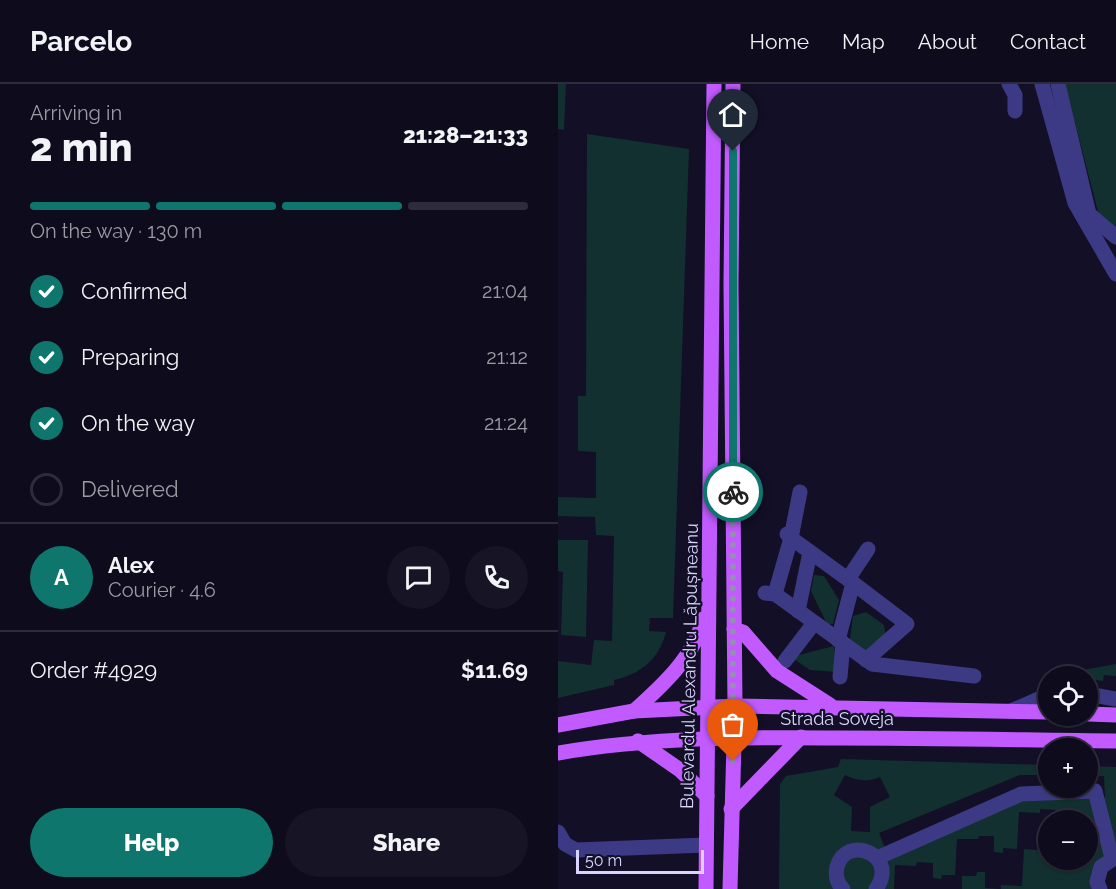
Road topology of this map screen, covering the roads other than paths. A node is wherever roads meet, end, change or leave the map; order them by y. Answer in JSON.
{"nodes":[{"id":1,"x":714,"y":84,"type":"edge"},
{"id":2,"x":734,"y":84,"type":"edge"},
{"id":3,"x":1009,"y":84,"type":"edge"},
{"id":4,"x":1042,"y":84,"type":"edge"},
{"id":5,"x":1058,"y":84,"type":"edge"},
{"id":6,"x":1015,"y":111,"type":"dead end"},
{"id":7,"x":1116,"y":237,"type":"edge"},
{"id":8,"x":1116,"y":274,"type":"edge"},
{"id":9,"x":800,"y":492,"type":"dead end"},
{"id":10,"x":789,"y":536,"type":"junction"},
{"id":11,"x":868,"y":549,"type":"dead end"},
{"id":12,"x":810,"y":552,"type":"junction"},
{"id":13,"x":851,"y":581,"type":"junction"},
{"id":14,"x":708,"y":593,"type":"junction"},
{"id":15,"x":798,"y":611,"type":"junction"},
{"id":16,"x":814,"y":623,"type":"junction"},
{"id":17,"x":734,"y":629,"type":"junction"},
{"id":18,"x":840,"y":642,"type":"junction"},
{"id":19,"x":866,"y":660,"type":"junction"},
{"id":20,"x":785,"y":662,"type":"dead end"},
{"id":21,"x":974,"y":676,"type":"dead end"},
{"id":22,"x":840,"y":677,"type":"dead end"},
{"id":23,"x":1098,"y":696,"type":"edge"},
{"id":24,"x":1038,"y":699,"type":"edge"},
{"id":25,"x":1116,"y":699,"type":"edge"},
{"id":26,"x":735,"y":706,"type":"junction"},
{"id":27,"x":832,"y":706,"type":"junction"},
{"id":28,"x":708,"y":707,"type":"junction"},
{"id":29,"x":634,"y":711,"type":"junction"},
{"id":30,"x":1011,"y":711,"type":"junction"},
{"id":31,"x":1038,"y":712,"type":"edge"},
{"id":32,"x":1098,"y":714,"type":"edge"},
{"id":33,"x":1116,"y":715,"type":"edge"},
{"id":34,"x":558,"y":726,"type":"edge"},
{"id":35,"x":735,"y":738,"type":"junction"},
{"id":36,"x":801,"y":738,"type":"junction"},
{"id":37,"x":707,"y":739,"type":"junction"},
{"id":38,"x":638,"y":741,"type":"junction"},
{"id":39,"x":1116,"y":741,"type":"edge"},
{"id":40,"x":558,"y":753,"type":"edge"},
{"id":41,"x":707,"y":796,"type":"junction"},
{"id":42,"x":731,"y":809,"type":"junction"},
{"id":43,"x":558,"y":832,"type":"edge"},
{"id":44,"x":706,"y":845,"type":"junction"},
{"id":45,"x":1114,"y":857,"type":"edge"},
{"id":46,"x":877,"y":858,"type":"junction"},
{"id":47,"x":706,"y":889,"type":"edge"},
{"id":48,"x":730,"y":889,"type":"edge"},
{"id":49,"x":843,"y":889,"type":"edge"},
{"id":50,"x":877,"y":889,"type":"edge"},
{"id":51,"x":1100,"y":889,"type":"edge"}],
"edges":[{"from":1,"to":14,"type":"main road","name":"Bulevardul Alexandru Lăpușneanu"},
{"from":2,"to":17,"type":"main road"},
{"from":3,"to":6,"type":"street"},
{"from":4,"to":8,"type":"street"},
{"from":5,"to":7,"type":"street"},
{"from":9,"to":10,"type":"street"},
{"from":10,"to":12,"type":"street"},
{"from":10,"to":15,"type":"street"},
{"from":11,"to":13,"type":"street"},
{"from":12,"to":13,"type":"street"},
{"from":12,"to":15,"type":"street"},
{"from":13,"to":18,"type":"street"},
{"from":13,"to":19,"type":"street"},
{"from":14,"to":28,"type":"main road","name":"Bulevardul Alexandru Lăpușneanu"},
{"from":14,"to":29,"type":"main road"},
{"from":15,"to":16,"type":"street"},
{"from":16,"to":18,"type":"street"},
{"from":16,"to":20,"type":"street"},
{"from":17,"to":26,"type":"main road"},
{"from":17,"to":27,"type":"main road"},
{"from":18,"to":19,"type":"street"},
{"from":18,"to":22,"type":"street"},
{"from":19,"to":21,"type":"street"},
{"from":23,"to":25,"type":"street"},
{"from":24,"to":30,"type":"street"},
{"from":26,"to":27,"type":"main road","name":"Strada Soveja"},
{"from":26,"to":28,"type":"main road","name":"Strada Soveja"},
{"from":26,"to":35,"type":"main road"},
{"from":27,"to":30,"type":"main road","name":"Strada Soveja"},
{"from":28,"to":29,"type":"main road","name":"Strada Soveja"},
{"from":28,"to":37,"type":"main road","name":"Bulevardul Alexandru Lăpușneanu"},
{"from":29,"to":34,"type":"main road","name":"Strada Soveja"},
{"from":30,"to":31,"type":"main road","name":"Strada Soveja"},
{"from":32,"to":33,"type":"main road"},
{"from":35,"to":36,"type":"main road","name":"Strada Soveja"},
{"from":35,"to":37,"type":"main road","name":"Strada Soveja"},
{"from":35,"to":42,"type":"main road"},
{"from":36,"to":39,"type":"main road","name":"Strada Soveja"},
{"from":36,"to":42,"type":"main road"},
{"from":37,"to":38,"type":"main road","name":"Strada Soveja"},
{"from":37,"to":41,"type":"main road","name":"Bulevardul Alexandru Lăpușneanu"},
{"from":38,"to":40,"type":"main road","name":"Strada Soveja"},
{"from":38,"to":41,"type":"main road"},
{"from":41,"to":44,"type":"main road","name":"Bulevardul Alexandru Lăpușneanu"},
{"from":42,"to":48,"type":"main road"},
{"from":43,"to":44,"type":"street"},
{"from":44,"to":47,"type":"main road","name":"Bulevardul Alexandru Lăpușneanu"},
{"from":45,"to":46,"type":"street"},
{"from":45,"to":51,"type":"street"},
{"from":46,"to":49,"type":"street"},
{"from":46,"to":50,"type":"street"}]}
